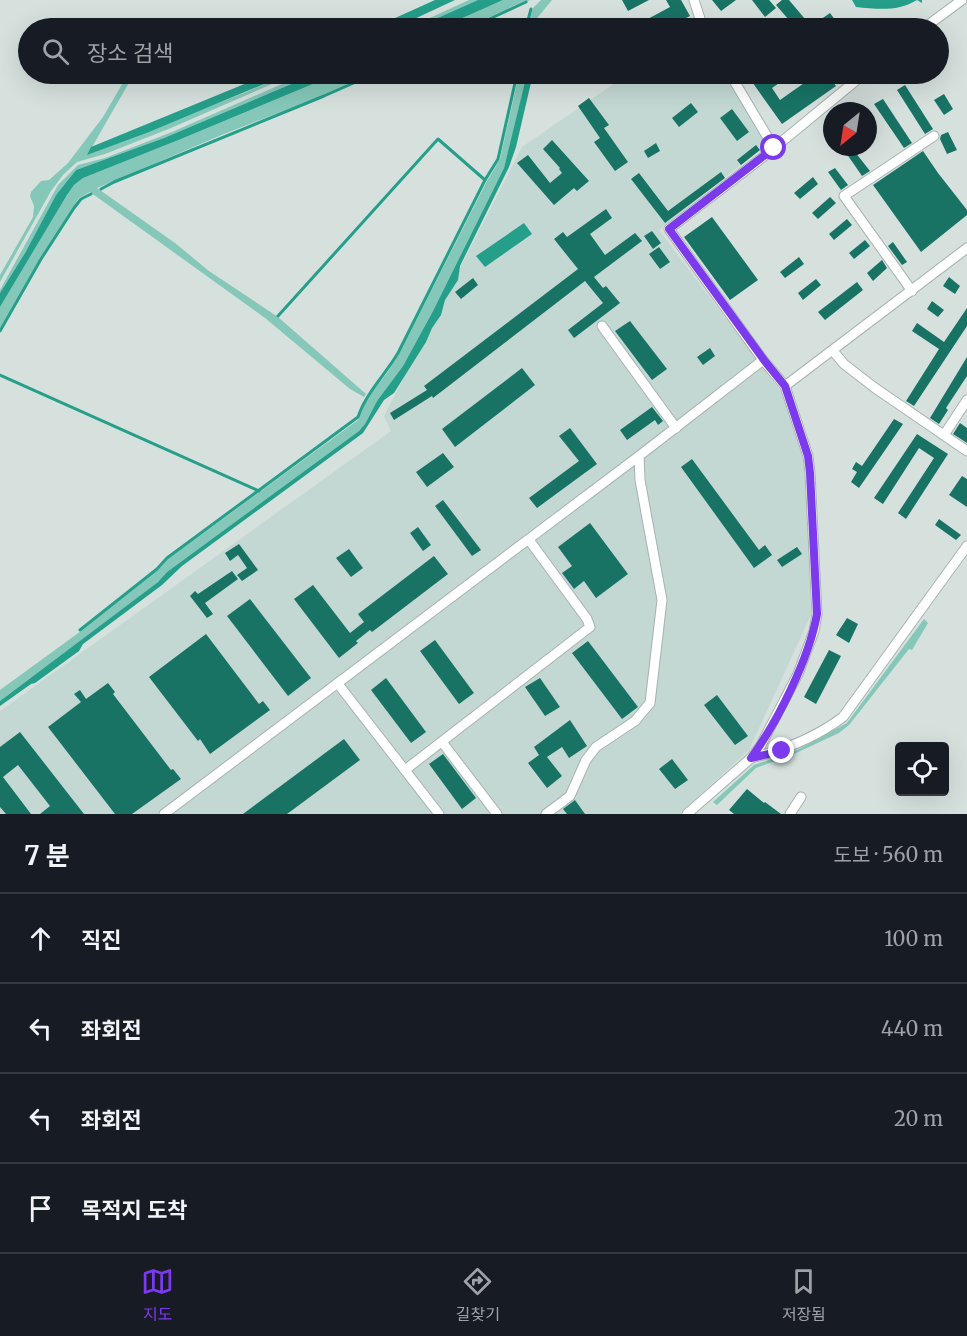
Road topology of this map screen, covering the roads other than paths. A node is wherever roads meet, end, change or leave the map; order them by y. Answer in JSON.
{"nodes":[{"id":1,"x":694,"y":0,"type":"edge"},
{"id":2,"x":962,"y":0,"type":"edge"},
{"id":3,"x":700,"y":18,"type":"edge"},
{"id":4,"x":938,"y":18,"type":"edge"},
{"id":5,"x":736,"y":84,"type":"edge"},
{"id":6,"x":852,"y":84,"type":"edge"},
{"id":7,"x":934,"y":136,"type":"dead end"},
{"id":8,"x":774,"y":148,"type":"junction"},
{"id":9,"x":967,"y":248,"type":"edge"},
{"id":10,"x":912,"y":291,"type":"junction"},
{"id":11,"x":602,"y":326,"type":"dead end"},
{"id":12,"x":833,"y":351,"type":"junction"},
{"id":13,"x":764,"y":360,"type":"junction"},
{"id":14,"x":785,"y":386,"type":"junction"},
{"id":15,"x":967,"y":400,"type":"edge"},
{"id":16,"x":676,"y":428,"type":"junction"},
{"id":17,"x":944,"y":435,"type":"junction"},
{"id":18,"x":967,"y":451,"type":"edge"},
{"id":19,"x":639,"y":456,"type":"junction"},
{"id":20,"x":529,"y":540,"type":"junction"},
{"id":21,"x":967,"y":546,"type":"edge"},
{"id":22,"x":338,"y":684,"type":"junction"},
{"id":23,"x":442,"y":742,"type":"junction"},
{"id":24,"x":751,"y":758,"type":"junction"},
{"id":25,"x":405,"y":770,"type":"junction"},
{"id":26,"x":801,"y":797,"type":"dead end"},
{"id":27,"x":164,"y":814,"type":"edge"},
{"id":28,"x":439,"y":814,"type":"edge"},
{"id":29,"x":497,"y":814,"type":"edge"},
{"id":30,"x":546,"y":814,"type":"edge"},
{"id":31,"x":687,"y":814,"type":"edge"},
{"id":32,"x":790,"y":814,"type":"edge"}],
"edges":[{"from":1,"to":3,"type":"street"},
{"from":2,"to":4,"type":"street"},
{"from":5,"to":8,"type":"street"},
{"from":6,"to":8,"type":"street"},
{"from":7,"to":10,"type":"street"},
{"from":8,"to":13,"type":"street"},
{"from":9,"to":10,"type":"street"},
{"from":10,"to":12,"type":"street"},
{"from":11,"to":16,"type":"street"},
{"from":12,"to":14,"type":"street"},
{"from":12,"to":17,"type":"street"},
{"from":13,"to":14,"type":"street"},
{"from":13,"to":16,"type":"street"},
{"from":14,"to":24,"type":"street"},
{"from":15,"to":17,"type":"street"},
{"from":16,"to":19,"type":"street"},
{"from":17,"to":18,"type":"street"},
{"from":19,"to":20,"type":"street"},
{"from":19,"to":30,"type":"street"},
{"from":20,"to":22,"type":"street"},
{"from":20,"to":23,"type":"street"},
{"from":21,"to":24,"type":"street"},
{"from":22,"to":25,"type":"street"},
{"from":22,"to":27,"type":"street"},
{"from":23,"to":25,"type":"street"},
{"from":23,"to":29,"type":"street"},
{"from":24,"to":31,"type":"street"},
{"from":25,"to":28,"type":"street"},
{"from":26,"to":32,"type":"street"}]}
